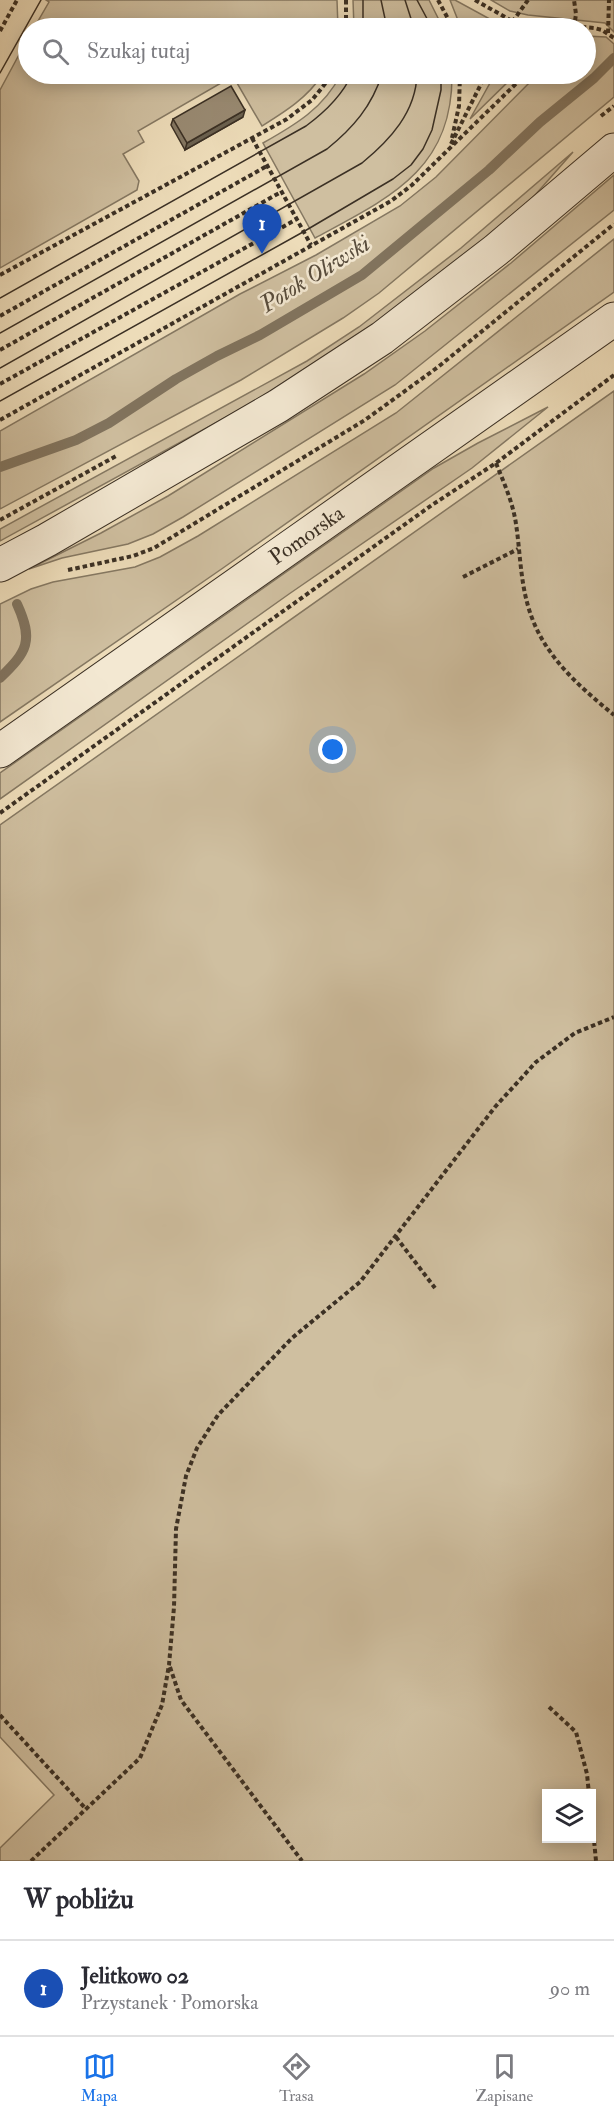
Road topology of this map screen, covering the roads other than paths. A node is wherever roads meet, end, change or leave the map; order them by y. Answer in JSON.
{"nodes":[{"id":1,"x":614,"y":150,"type":"edge"},
{"id":2,"x":614,"y":319,"type":"edge"},
{"id":3,"x":0,"y":565,"type":"edge"},
{"id":4,"x":0,"y":751,"type":"edge"}],
"edges":[{"from":1,"to":3,"type":"street"},
{"from":2,"to":4,"type":"street","name":"Pomorska"}]}
